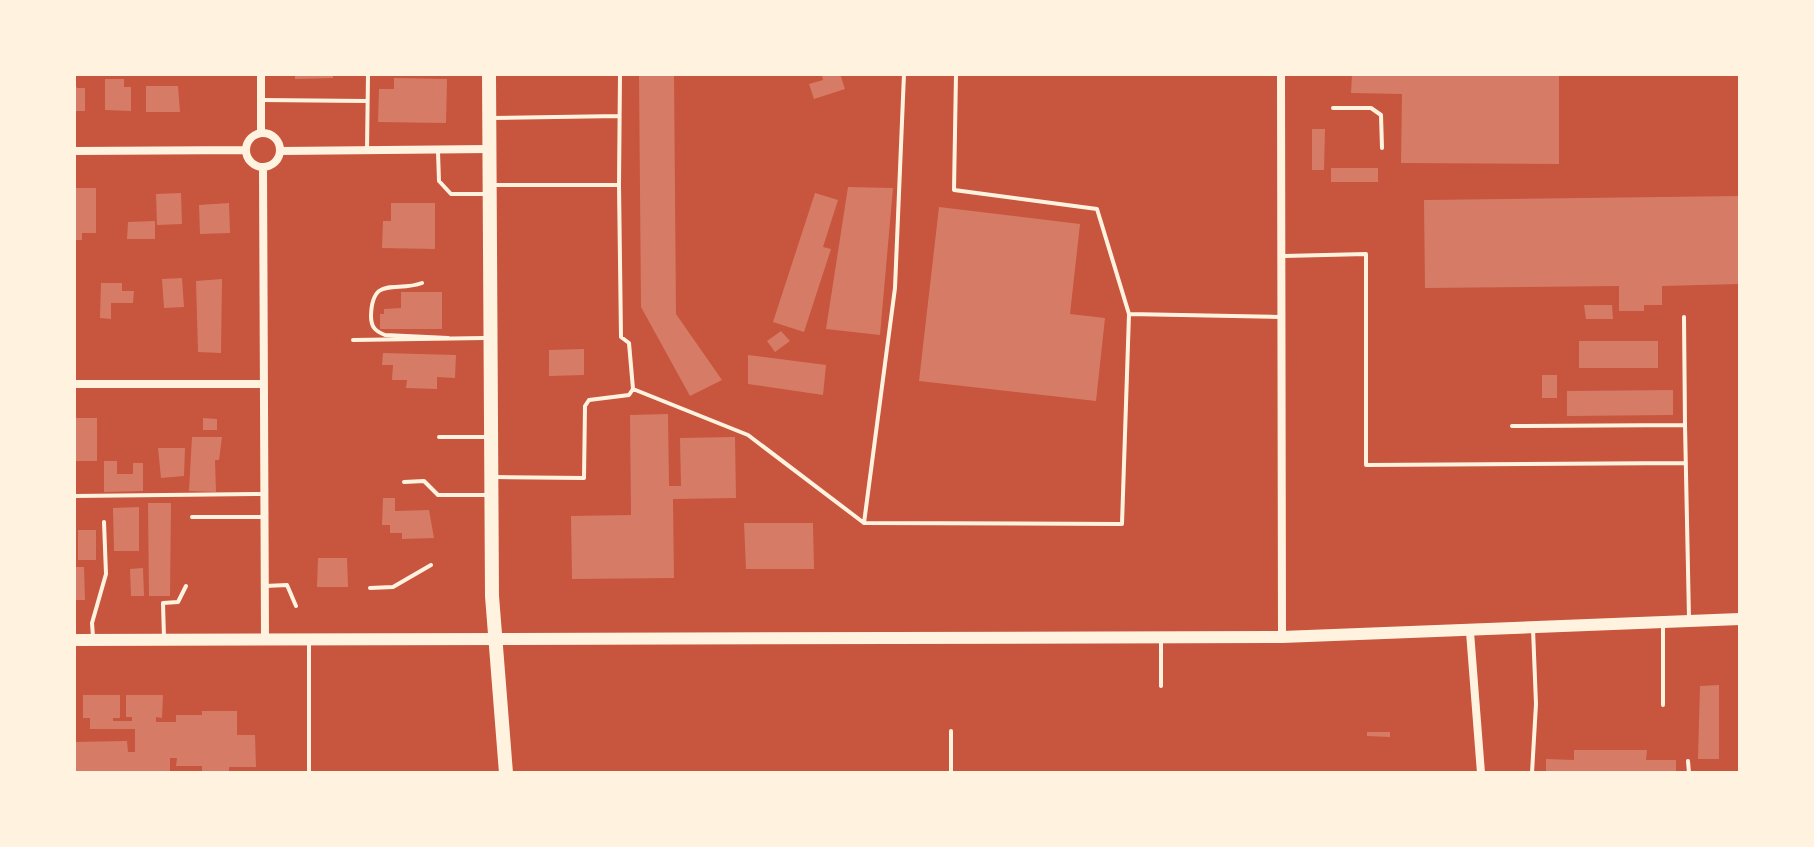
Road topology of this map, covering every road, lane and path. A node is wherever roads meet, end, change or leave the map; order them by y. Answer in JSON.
{"nodes":[{"id":1,"x":261,"y":74,"type":"edge"},
{"id":2,"x":368,"y":74,"type":"edge"},
{"id":3,"x":489,"y":74,"type":"edge"},
{"id":4,"x":620,"y":74,"type":"edge"},
{"id":5,"x":904,"y":74,"type":"edge"},
{"id":6,"x":956,"y":74,"type":"edge"},
{"id":7,"x":1281,"y":74,"type":"edge"},
{"id":8,"x":261,"y":100,"type":"junction"},
{"id":9,"x":367,"y":101,"type":"junction"},
{"id":10,"x":1333,"y":108,"type":"dead end"},
{"id":11,"x":620,"y":116,"type":"junction"},
{"id":12,"x":489,"y":118,"type":"junction"},
{"id":13,"x":261,"y":133,"type":"junction"},
{"id":14,"x":1382,"y":148,"type":"dead end"},
{"id":15,"x":438,"y":149,"type":"junction"},
{"id":16,"x":489,"y":149,"type":"junction"},
{"id":17,"x":246,"y":150,"type":"junction"},
{"id":18,"x":367,"y":150,"type":"junction"},
{"id":19,"x":74,"y":151,"type":"edge"},
{"id":20,"x":280,"y":151,"type":"junction"},
{"id":21,"x":263,"y":167,"type":"junction"},
{"id":22,"x":619,"y":185,"type":"junction"},
{"id":23,"x":490,"y":190,"type":"junction"},
{"id":24,"x":1281,"y":256,"type":"junction"},
{"id":25,"x":422,"y":283,"type":"dead end"},
{"id":26,"x":1129,"y":314,"type":"junction"},
{"id":27,"x":1281,"y":317,"type":"junction"},
{"id":28,"x":1684,"y":317,"type":"dead end"},
{"id":29,"x":448,"y":338,"type":"junction"},
{"id":30,"x":492,"y":338,"type":"junction"},
{"id":31,"x":353,"y":340,"type":"dead end"},
{"id":32,"x":74,"y":384,"type":"edge"},
{"id":33,"x":264,"y":384,"type":"junction"},
{"id":34,"x":633,"y":389,"type":"junction"},
{"id":35,"x":1685,"y":425,"type":"junction"},
{"id":36,"x":1512,"y":426,"type":"dead end"},
{"id":37,"x":439,"y":437,"type":"dead end"},
{"id":38,"x":493,"y":437,"type":"junction"},
{"id":39,"x":1686,"y":463,"type":"junction"},
{"id":40,"x":493,"y":477,"type":"junction"},
{"id":41,"x":404,"y":482,"type":"dead end"},
{"id":42,"x":265,"y":494,"type":"junction"},
{"id":43,"x":493,"y":495,"type":"junction"},
{"id":44,"x":74,"y":496,"type":"edge"},
{"id":45,"x":192,"y":517,"type":"dead end"},
{"id":46,"x":265,"y":517,"type":"junction"},
{"id":47,"x":104,"y":522,"type":"dead end"},
{"id":48,"x":864,"y":523,"type":"junction"},
{"id":49,"x":431,"y":565,"type":"dead end"},
{"id":50,"x":186,"y":586,"type":"dead end"},
{"id":51,"x":265,"y":586,"type":"junction"},
{"id":52,"x":370,"y":588,"type":"dead end"},
{"id":53,"x":296,"y":606,"type":"dead end"},
{"id":54,"x":1740,"y":619,"type":"edge"},
{"id":55,"x":1689,"y":621,"type":"junction"},
{"id":56,"x":1663,"y":622,"type":"junction"},
{"id":57,"x":1533,"y":629,"type":"junction"},
{"id":58,"x":1470,"y":632,"type":"junction"},
{"id":59,"x":265,"y":637,"type":"junction"},
{"id":60,"x":1161,"y":637,"type":"junction"},
{"id":61,"x":1282,"y":637,"type":"junction"},
{"id":62,"x":309,"y":638,"type":"junction"},
{"id":63,"x":494,"y":638,"type":"junction"},
{"id":64,"x":164,"y":639,"type":"junction"},
{"id":65,"x":74,"y":640,"type":"edge"},
{"id":66,"x":93,"y":640,"type":"junction"},
{"id":67,"x":1161,"y":686,"type":"dead end"},
{"id":68,"x":1663,"y":705,"type":"dead end"},
{"id":69,"x":951,"y":731,"type":"dead end"},
{"id":70,"x":1688,"y":761,"type":"dead end"},
{"id":71,"x":309,"y":773,"type":"edge"},
{"id":72,"x":506,"y":773,"type":"edge"},
{"id":73,"x":951,"y":773,"type":"edge"},
{"id":74,"x":1481,"y":773,"type":"edge"},
{"id":75,"x":1532,"y":773,"type":"edge"},
{"id":76,"x":1689,"y":773,"type":"edge"}],
"edges":[{"from":1,"to":8,"type":"street"},
{"from":2,"to":9,"type":"lane"},
{"from":3,"to":12,"type":"main road"},
{"from":4,"to":11,"type":"lane"},
{"from":5,"to":48,"type":"lane"},
{"from":6,"to":26,"type":"lane"},
{"from":7,"to":24,"type":"street"},
{"from":8,"to":9,"type":"lane"},
{"from":8,"to":13,"type":"street"},
{"from":9,"to":18,"type":"lane"},
{"from":10,"to":14,"type":"lane"},
{"from":11,"to":12,"type":"lane"},
{"from":11,"to":22,"type":"lane"},
{"from":12,"to":16,"type":"main road"},
{"from":13,"to":17,"type":"street"},
{"from":13,"to":20,"type":"street"},
{"from":15,"to":16,"type":"street"},
{"from":15,"to":18,"type":"street"},
{"from":15,"to":23,"type":"lane"},
{"from":16,"to":23,"type":"main road"},
{"from":17,"to":19,"type":"street"},
{"from":17,"to":21,"type":"street"},
{"from":18,"to":20,"type":"street"},
{"from":20,"to":21,"type":"street"},
{"from":21,"to":33,"type":"street"},
{"from":22,"to":23,"type":"lane"},
{"from":22,"to":34,"type":"lane"},
{"from":23,"to":30,"type":"main road"},
{"from":24,"to":27,"type":"street"},
{"from":24,"to":39,"type":"lane"},
{"from":25,"to":29,"type":"lane"},
{"from":26,"to":27,"type":"lane"},
{"from":26,"to":48,"type":"lane"},
{"from":27,"to":61,"type":"street"},
{"from":28,"to":35,"type":"lane"},
{"from":29,"to":30,"type":"lane"},
{"from":29,"to":31,"type":"lane"},
{"from":30,"to":38,"type":"main road"},
{"from":32,"to":33,"type":"street"},
{"from":33,"to":42,"type":"street"},
{"from":34,"to":40,"type":"lane"},
{"from":34,"to":48,"type":"lane"},
{"from":35,"to":36,"type":"lane"},
{"from":35,"to":39,"type":"lane"},
{"from":37,"to":38,"type":"lane"},
{"from":38,"to":40,"type":"main road"},
{"from":39,"to":55,"type":"lane"},
{"from":40,"to":43,"type":"main road"},
{"from":41,"to":43,"type":"lane"},
{"from":42,"to":44,"type":"lane"},
{"from":42,"to":46,"type":"street"},
{"from":43,"to":63,"type":"main road"},
{"from":45,"to":46,"type":"lane"},
{"from":46,"to":51,"type":"street"},
{"from":47,"to":66,"type":"lane"},
{"from":49,"to":52,"type":"lane"},
{"from":50,"to":64,"type":"lane"},
{"from":51,"to":53,"type":"lane"},
{"from":51,"to":59,"type":"street"},
{"from":54,"to":55,"type":"main road"},
{"from":55,"to":56,"type":"main road"},
{"from":56,"to":57,"type":"main road"},
{"from":56,"to":68,"type":"lane"},
{"from":57,"to":58,"type":"main road"},
{"from":57,"to":75,"type":"lane"},
{"from":58,"to":61,"type":"main road"},
{"from":58,"to":74,"type":"street"},
{"from":59,"to":62,"type":"main road"},
{"from":59,"to":64,"type":"main road"},
{"from":60,"to":61,"type":"main road"},
{"from":60,"to":63,"type":"main road"},
{"from":60,"to":67,"type":"lane"},
{"from":62,"to":63,"type":"main road"},
{"from":62,"to":71,"type":"lane"},
{"from":63,"to":72,"type":"main road"},
{"from":64,"to":66,"type":"main road"},
{"from":65,"to":66,"type":"main road"},
{"from":69,"to":73,"type":"lane"},
{"from":70,"to":76,"type":"lane"}]}
